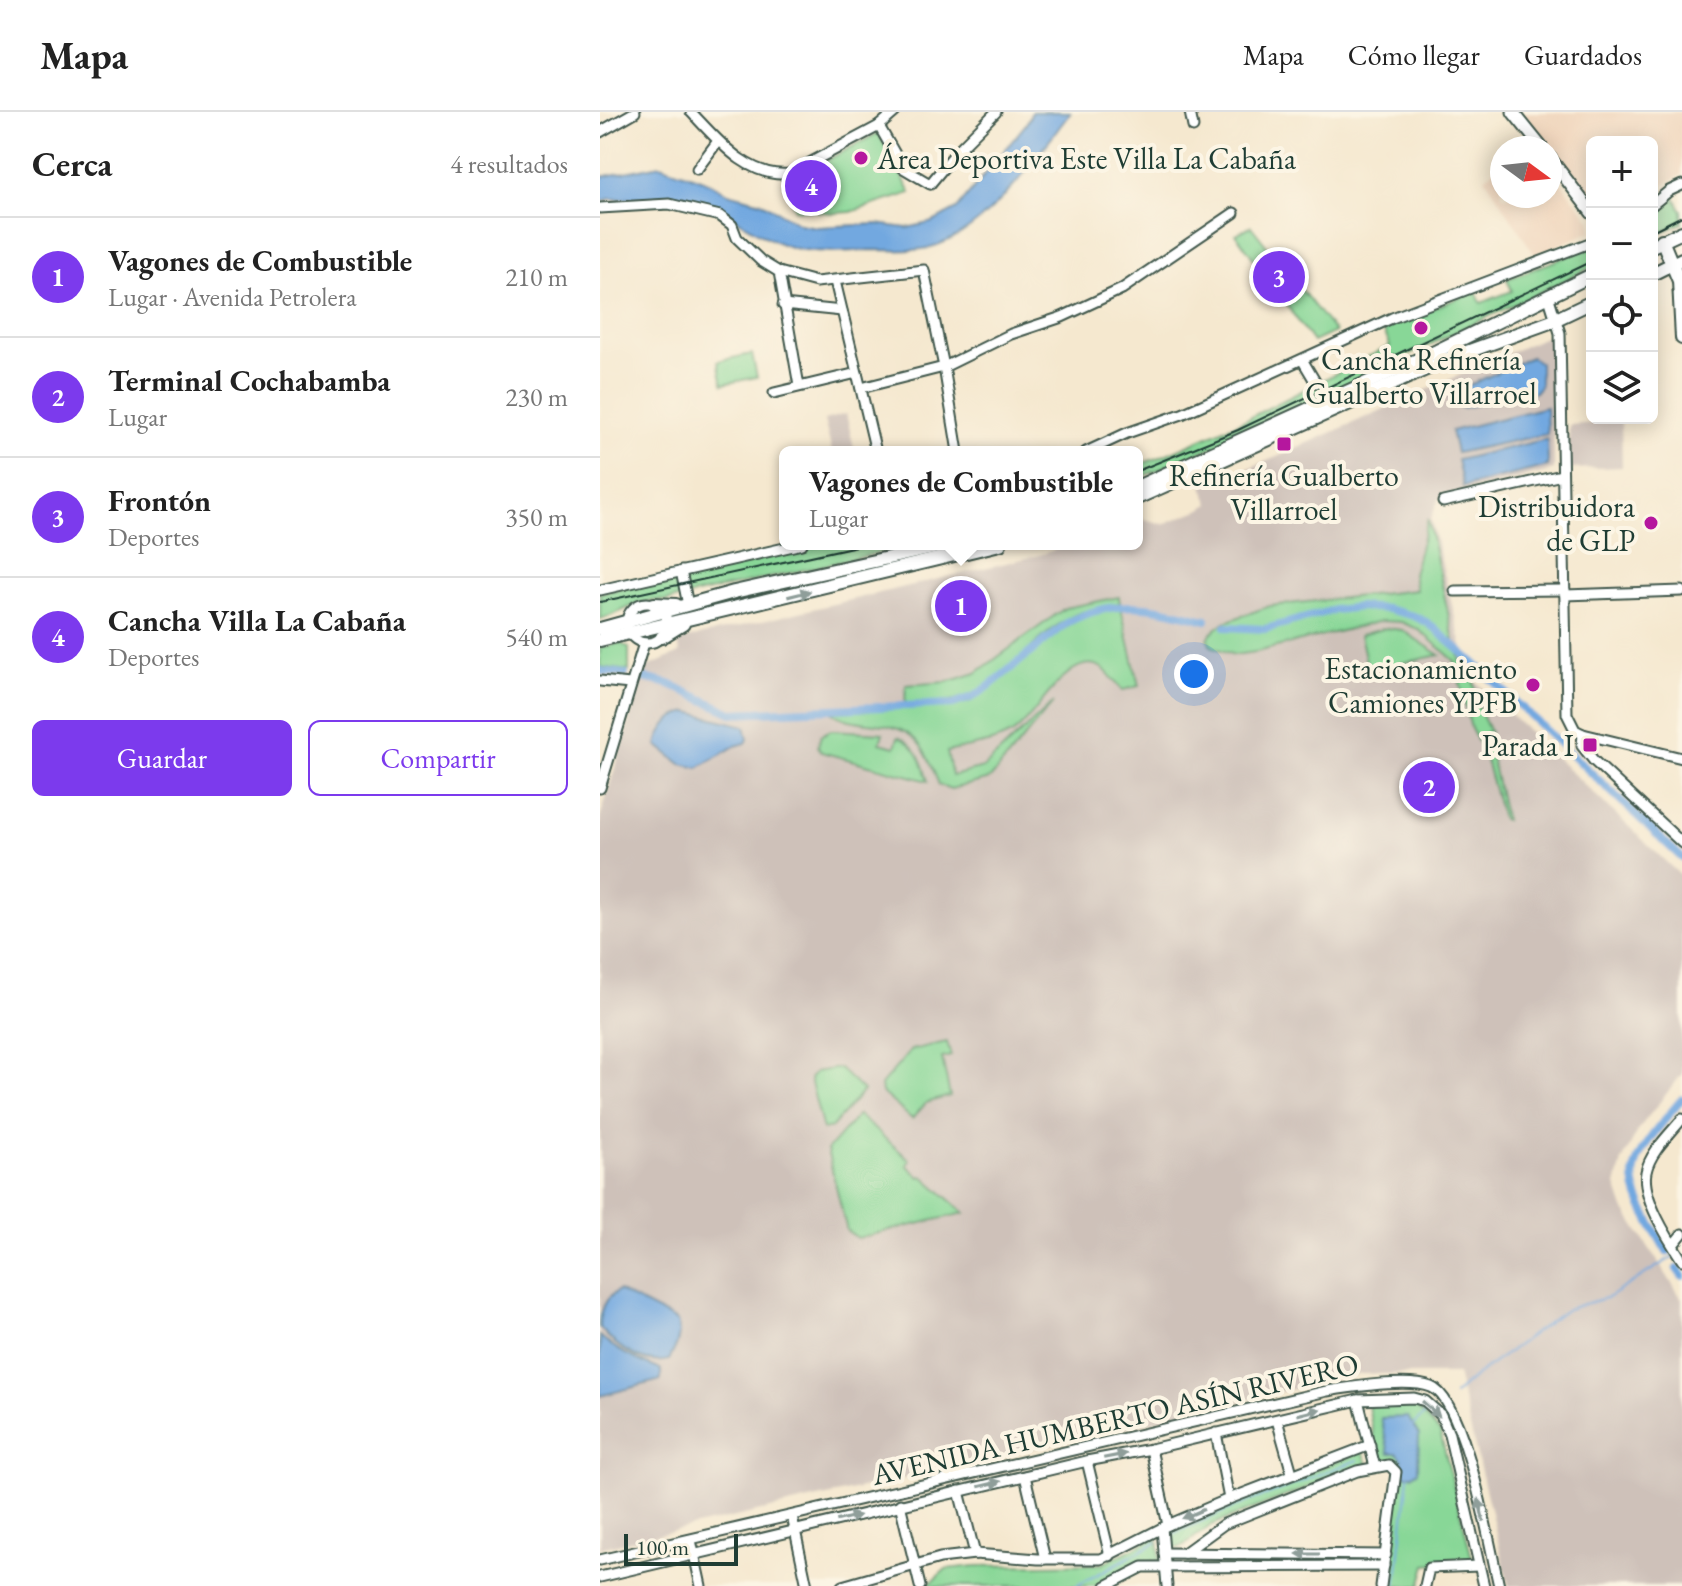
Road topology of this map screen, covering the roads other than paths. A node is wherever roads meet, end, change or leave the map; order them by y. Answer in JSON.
{"nodes":[{"id":1,"x":635,"y":112,"type":"edge"},
{"id":2,"x":691,"y":112,"type":"edge"},
{"id":3,"x":895,"y":112,"type":"edge"},
{"id":4,"x":996,"y":112,"type":"edge"},
{"id":5,"x":1190,"y":112,"type":"edge"},
{"id":6,"x":1513,"y":112,"type":"edge"},
{"id":7,"x":879,"y":126,"type":"junction"},
{"id":8,"x":1193,"y":127,"type":"dead end"},
{"id":9,"x":600,"y":132,"type":"edge"},
{"id":10,"x":1532,"y":136,"type":"edge"},
{"id":11,"x":718,"y":141,"type":"junction"},
{"id":12,"x":697,"y":169,"type":"dead end"},
{"id":13,"x":1562,"y":174,"type":"edge"},
{"id":14,"x":1682,"y":185,"type":"edge"},
{"id":15,"x":1658,"y":200,"type":"edge"},
{"id":16,"x":600,"y":208,"type":"edge"},
{"id":17,"x":1588,"y":208,"type":"edge"},
{"id":18,"x":1234,"y":213,"type":"dead end"},
{"id":19,"x":1682,"y":232,"type":"edge"},
{"id":20,"x":1658,"y":243,"type":"edge"},
{"id":21,"x":1586,"y":244,"type":"edge"},
{"id":22,"x":1658,"y":244,"type":"edge"},
{"id":23,"x":1678,"y":262,"type":"edge"},
{"id":24,"x":1658,"y":271,"type":"edge"},
{"id":25,"x":779,"y":272,"type":"junction"},
{"id":26,"x":1586,"y":278,"type":"edge"},
{"id":27,"x":835,"y":281,"type":"junction"},
{"id":28,"x":1548,"y":295,"type":"junction"},
{"id":29,"x":783,"y":305,"type":"junction"},
{"id":30,"x":1586,"y":305,"type":"edge"},
{"id":31,"x":842,"y":311,"type":"junction"},
{"id":32,"x":1556,"y":319,"type":"junction"},
{"id":33,"x":1682,"y":338,"type":"edge"},
{"id":34,"x":1303,"y":361,"type":"junction"},
{"id":35,"x":944,"y":367,"type":"junction"},
{"id":36,"x":857,"y":373,"type":"junction"},
{"id":37,"x":1316,"y":383,"type":"dead end"},
{"id":38,"x":799,"y":386,"type":"junction"},
{"id":39,"x":861,"y":388,"type":"junction"},
{"id":40,"x":774,"y":393,"type":"dead end"},
{"id":41,"x":875,"y":446,"type":"edge"},
{"id":42,"x":957,"y":446,"type":"edge"},
{"id":43,"x":1099,"y":446,"type":"edge"},
{"id":44,"x":1562,"y":475,"type":"junction"},
{"id":45,"x":1143,"y":484,"type":"edge"},
{"id":46,"x":1143,"y":495,"type":"edge"},
{"id":47,"x":1443,"y":502,"type":"dead end"},
{"id":48,"x":779,"y":549,"type":"edge"},
{"id":49,"x":925,"y":550,"type":"edge"},
{"id":50,"x":975,"y":550,"type":"edge"},
{"id":51,"x":681,"y":571,"type":"junction"},
{"id":52,"x":600,"y":590,"type":"edge"},
{"id":53,"x":1455,"y":591,"type":"dead end"},
{"id":54,"x":1682,"y":591,"type":"edge"},
{"id":55,"x":1565,"y":592,"type":"junction"},
{"id":56,"x":688,"y":605,"type":"junction"},
{"id":57,"x":662,"y":614,"type":"junction"},
{"id":58,"x":689,"y":620,"type":"junction"},
{"id":59,"x":634,"y":630,"type":"junction"},
{"id":60,"x":602,"y":634,"type":"edge"},
{"id":61,"x":662,"y":637,"type":"junction"},
{"id":62,"x":600,"y":681,"type":"edge"},
{"id":63,"x":630,"y":684,"type":"junction"},
{"id":64,"x":1583,"y":734,"type":"junction"},
{"id":65,"x":605,"y":755,"type":"edge"},
{"id":66,"x":1680,"y":760,"type":"edge"},
{"id":67,"x":600,"y":788,"type":"edge"},
{"id":68,"x":1682,"y":843,"type":"edge"},
{"id":69,"x":1682,"y":1119,"type":"edge"},
{"id":70,"x":1682,"y":1234,"type":"edge"},
{"id":71,"x":1673,"y":1245,"type":"junction"},
{"id":72,"x":1682,"y":1260,"type":"edge"},
{"id":73,"x":1358,"y":1400,"type":"junction"},
{"id":74,"x":1277,"y":1420,"type":"junction"},
{"id":75,"x":1216,"y":1433,"type":"junction"},
{"id":76,"x":1465,"y":1444,"type":"junction"},
{"id":77,"x":1370,"y":1445,"type":"junction"},
{"id":78,"x":1452,"y":1448,"type":"junction"},
{"id":79,"x":1151,"y":1449,"type":"junction"},
{"id":80,"x":1087,"y":1461,"type":"junction"},
{"id":81,"x":1375,"y":1467,"type":"junction"},
{"id":82,"x":1292,"y":1473,"type":"junction"},
{"id":83,"x":1025,"y":1476,"type":"junction"},
{"id":84,"x":959,"y":1491,"type":"junction"},
{"id":85,"x":897,"y":1493,"type":"junction"},
{"id":86,"x":1229,"y":1499,"type":"junction"},
{"id":87,"x":901,"y":1506,"type":"junction"},
{"id":88,"x":792,"y":1516,"type":"junction"},
{"id":89,"x":1165,"y":1527,"type":"junction"},
{"id":90,"x":795,"y":1530,"type":"junction"},
{"id":91,"x":691,"y":1540,"type":"junction"},
{"id":92,"x":1164,"y":1553,"type":"junction"},
{"id":93,"x":1184,"y":1553,"type":"junction"},
{"id":94,"x":694,"y":1554,"type":"junction"},
{"id":95,"x":975,"y":1554,"type":"junction"},
{"id":96,"x":1386,"y":1555,"type":"junction"},
{"id":97,"x":1110,"y":1556,"type":"junction"},
{"id":98,"x":1045,"y":1559,"type":"junction"},
{"id":99,"x":600,"y":1560,"type":"edge"},
{"id":100,"x":1166,"y":1565,"type":"junction"},
{"id":101,"x":1384,"y":1566,"type":"junction"},
{"id":102,"x":1479,"y":1566,"type":"junction"},
{"id":103,"x":915,"y":1567,"type":"junction"},
{"id":104,"x":603,"y":1580,"type":"edge"},
{"id":105,"x":701,"y":1586,"type":"edge"},
{"id":106,"x":807,"y":1586,"type":"edge"},
{"id":107,"x":842,"y":1586,"type":"edge"},
{"id":108,"x":920,"y":1586,"type":"edge"},
{"id":109,"x":1106,"y":1586,"type":"edge"},
{"id":110,"x":1167,"y":1586,"type":"edge"},
{"id":111,"x":1381,"y":1586,"type":"edge"},
{"id":112,"x":1425,"y":1586,"type":"edge"},
{"id":113,"x":1484,"y":1586,"type":"edge"},
{"id":114,"x":1499,"y":1586,"type":"edge"}],
"edges":[{"from":1,"to":9,"type":"street"},
{"from":2,"to":11,"type":"street"},
{"from":3,"to":7,"type":"street"},
{"from":4,"to":7,"type":"street"},
{"from":5,"to":8,"type":"street"},
{"from":6,"to":10,"type":"main road"},
{"from":7,"to":11,"type":"street"},
{"from":11,"to":12,"type":"street"},
{"from":13,"to":17,"type":"main road"},
{"from":14,"to":15,"type":"street"},
{"from":16,"to":25,"type":"street"},
{"from":18,"to":35,"type":"street"},
{"from":19,"to":20,"type":"highway"},
{"from":21,"to":34,"type":"street"},
{"from":22,"to":23,"type":"highway"},
{"from":23,"to":24,"type":"highway"},
{"from":23,"to":33,"type":"highway"},
{"from":25,"to":27,"type":"street"},
{"from":25,"to":29,"type":"street"},
{"from":26,"to":28,"type":"highway"},
{"from":27,"to":31,"type":"street"},
{"from":27,"to":35,"type":"street"},
{"from":28,"to":32,"type":"street"},
{"from":28,"to":45,"type":"highway"},
{"from":29,"to":31,"type":"street"},
{"from":29,"to":38,"type":"street"},
{"from":30,"to":32,"type":"highway"},
{"from":31,"to":36,"type":"street"},
{"from":32,"to":44,"type":"street"},
{"from":32,"to":46,"type":"highway"},
{"from":34,"to":37,"type":"street"},
{"from":34,"to":43,"type":"street"},
{"from":35,"to":39,"type":"street"},
{"from":35,"to":42,"type":"street"},
{"from":36,"to":38,"type":"street"},
{"from":36,"to":39,"type":"street"},
{"from":38,"to":40,"type":"street"},
{"from":39,"to":41,"type":"street"},
{"from":44,"to":47,"type":"street"},
{"from":44,"to":55,"type":"street"},
{"from":48,"to":51,"type":"street"},
{"from":49,"to":56,"type":"highway"},
{"from":58,"to":50,"type":"highway","one_way":true},
{"from":51,"to":52,"type":"street"},
{"from":51,"to":56,"type":"street"},
{"from":53,"to":55,"type":"street"},
{"from":54,"to":55,"type":"street"},
{"from":55,"to":64,"type":"street"},
{"from":56,"to":57,"type":"highway"},
{"from":57,"to":58,"type":"highway"},
{"from":57,"to":59,"type":"highway"},
{"from":57,"to":59,"type":"street"},
{"from":57,"to":61,"type":"street"},
{"from":58,"to":61,"type":"highway"},
{"from":59,"to":60,"type":"highway"},
{"from":59,"to":60,"type":"highway"},
{"from":59,"to":61,"type":"street"},
{"from":59,"to":63,"type":"street"},
{"from":62,"to":63,"type":"street"},
{"from":63,"to":65,"type":"street"},
{"from":64,"to":66,"type":"street"},
{"from":64,"to":68,"type":"street"},
{"from":65,"to":67,"type":"street"},
{"from":69,"to":71,"type":"street"},
{"from":70,"to":71,"type":"street"},
{"from":71,"to":72,"type":"street"},
{"from":74,"to":73,"type":"street","name":"AVENIDA HUMBERTO ASÍN RIVERO","one_way":true},
{"from":73,"to":77,"type":"street"},
{"from":73,"to":78,"type":"street","name":"AVENIDA HUMBERTO ASÍN RIVERO","one_way":true},
{"from":74,"to":75,"type":"street","name":"AVENIDA HUMBERTO ASÍN RIVERO"},
{"from":74,"to":82,"type":"street"},
{"from":75,"to":79,"type":"street","name":"AVENIDA HUMBERTO ASÍN RIVERO"},
{"from":75,"to":86,"type":"street"},
{"from":76,"to":78,"type":"street"},
{"from":76,"to":85,"type":"street","name":"AVENIDA HUMBERTO ASÍN RIVERO"},
{"from":114,"to":76,"type":"street","name":"AVENIDA HUMBERTO ASÍN RIVERO","one_way":true},
{"from":77,"to":81,"type":"street"},
{"from":77,"to":82,"type":"street"},
{"from":78,"to":102,"type":"street","name":"AVENIDA HUMBERTO ASÍN RIVERO"},
{"from":80,"to":79,"type":"street","name":"AVENIDA HUMBERTO ASÍN RIVERO","one_way":true},
{"from":79,"to":89,"type":"street"},
{"from":80,"to":83,"type":"street","name":"AVENIDA HUMBERTO ASÍN RIVERO"},
{"from":80,"to":97,"type":"street"},
{"from":81,"to":93,"type":"street"},
{"from":81,"to":96,"type":"street"},
{"from":82,"to":86,"type":"street"},
{"from":84,"to":83,"type":"street","name":"AVENIDA HUMBERTO ASÍN RIVERO","one_way":true},
{"from":83,"to":98,"type":"street"},
{"from":84,"to":87,"type":"street","name":"AVENIDA HUMBERTO ASÍN RIVERO"},
{"from":84,"to":95,"type":"street"},
{"from":85,"to":87,"type":"street"},
{"from":85,"to":88,"type":"street","name":"AVENIDA HUMBERTO ASÍN RIVERO"},
{"from":86,"to":89,"type":"street","one_way":true},
{"from":90,"to":87,"type":"street","name":"AVENIDA HUMBERTO ASÍN RIVERO","one_way":true},
{"from":87,"to":103,"type":"street"},
{"from":88,"to":90,"type":"street"},
{"from":88,"to":91,"type":"street","name":"AVENIDA HUMBERTO ASÍN RIVERO"},
{"from":89,"to":92,"type":"street"},
{"from":89,"to":97,"type":"street"},
{"from":90,"to":94,"type":"street","name":"AVENIDA HUMBERTO ASÍN RIVERO"},
{"from":90,"to":106,"type":"street"},
{"from":91,"to":94,"type":"street"},
{"from":91,"to":99,"type":"street","name":"AVENIDA HUMBERTO ASÍN RIVERO"},
{"from":92,"to":93,"type":"street"},
{"from":92,"to":100,"type":"street"},
{"from":96,"to":93,"type":"street","one_way":true},
{"from":94,"to":104,"type":"street","name":"AVENIDA HUMBERTO ASÍN RIVERO"},
{"from":94,"to":105,"type":"street"},
{"from":95,"to":98,"type":"street"},
{"from":95,"to":103,"type":"street"},
{"from":96,"to":101,"type":"street"},
{"from":97,"to":98,"type":"street"},
{"from":100,"to":101,"type":"street"},
{"from":100,"to":109,"type":"street"},
{"from":100,"to":110,"type":"street"},
{"from":101,"to":111,"type":"street"},
{"from":102,"to":112,"type":"street"},
{"from":102,"to":113,"type":"street","name":"AVENIDA HUMBERTO ASÍN RIVERO"},
{"from":103,"to":107,"type":"street"},
{"from":103,"to":108,"type":"street"}]}
